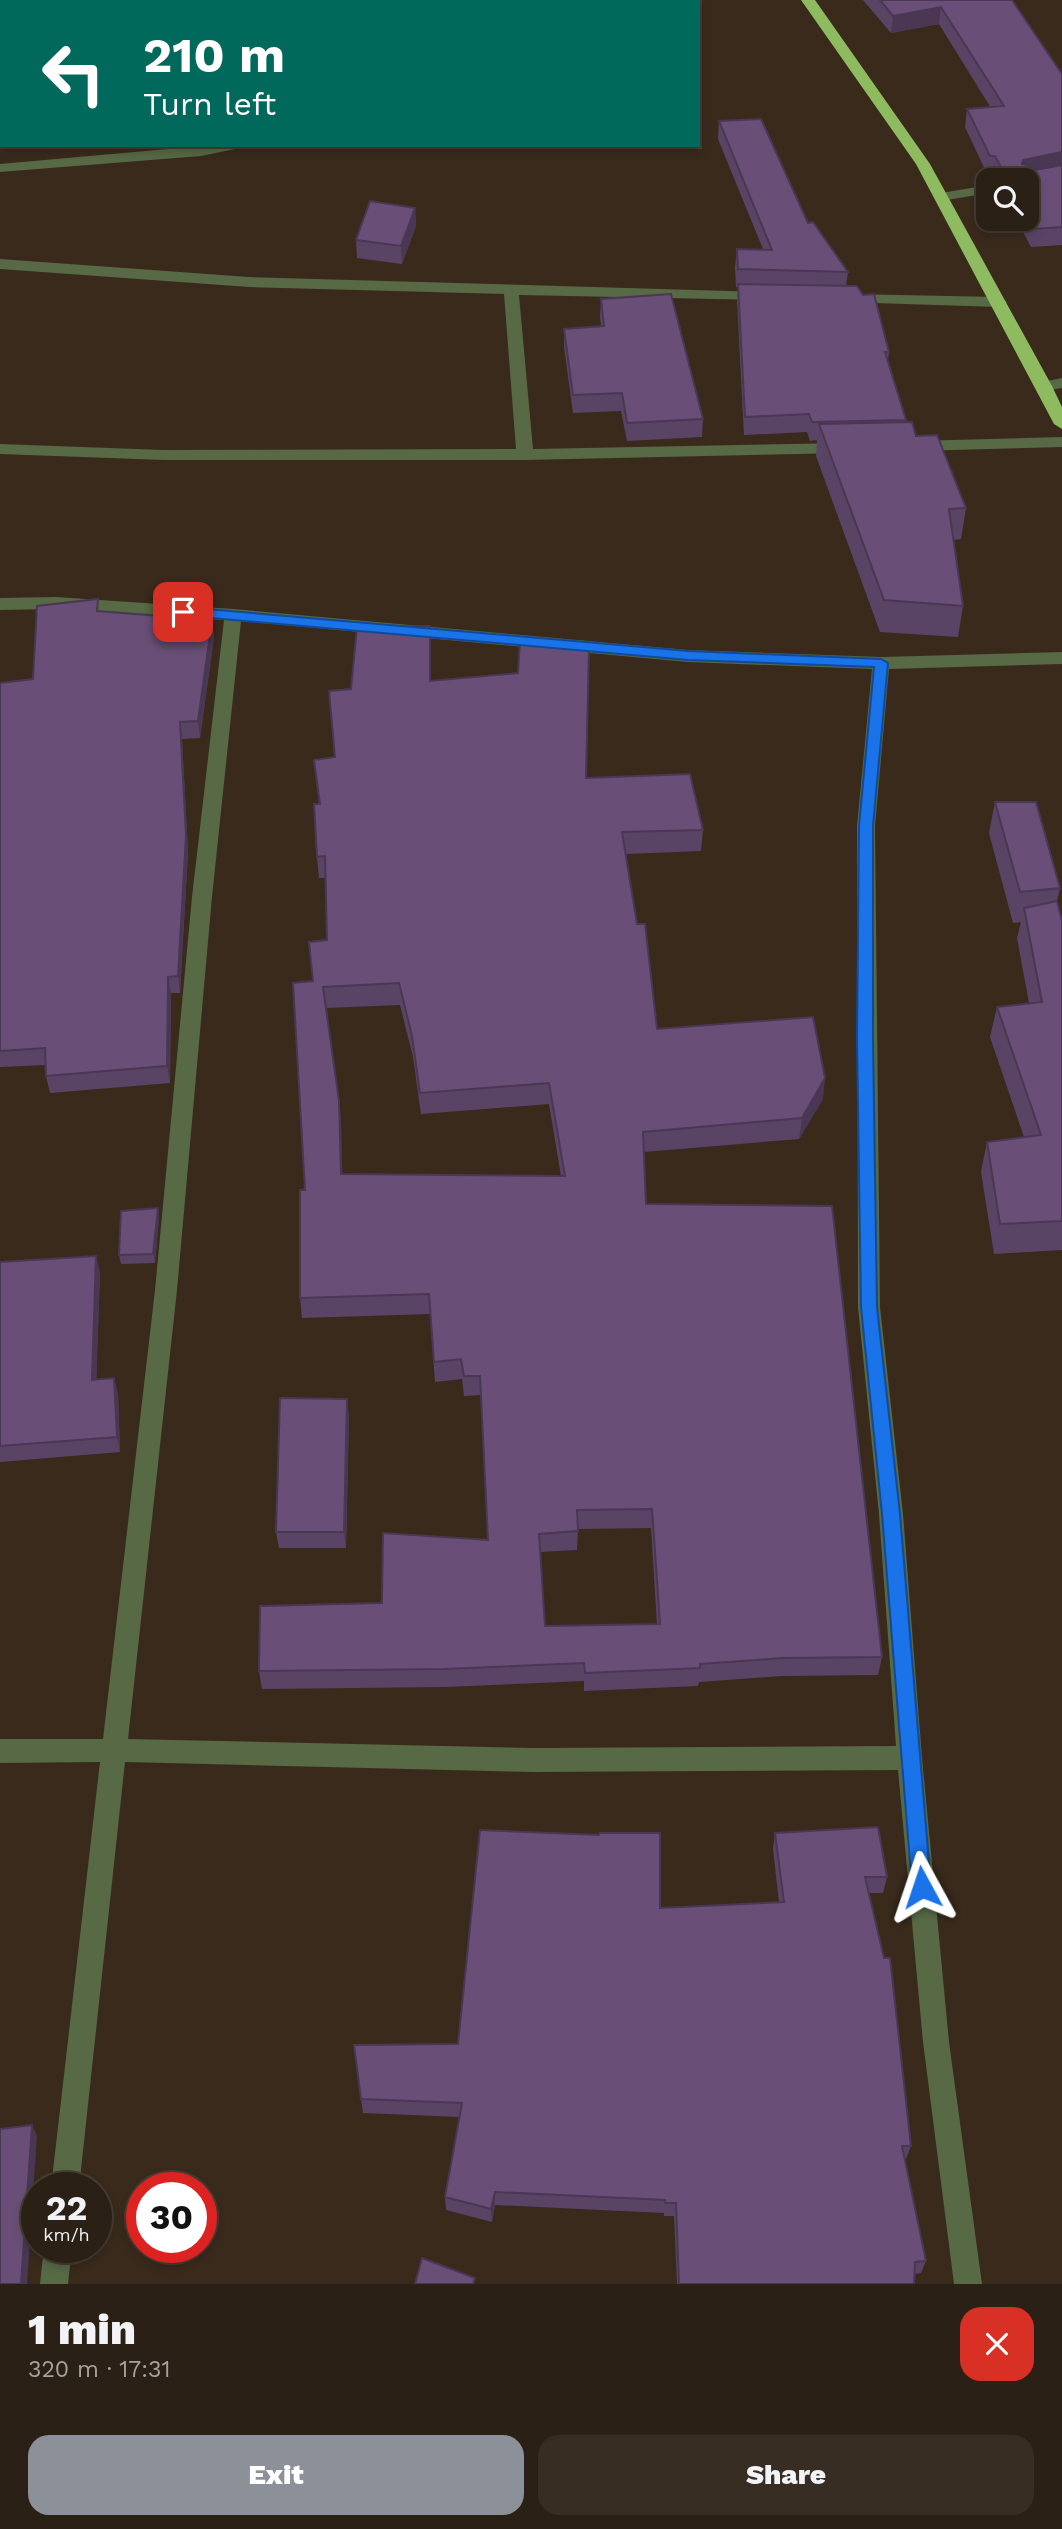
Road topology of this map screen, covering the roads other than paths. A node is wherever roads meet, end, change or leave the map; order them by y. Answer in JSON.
{"nodes":[{"id":1,"x":808,"y":0,"type":"edge"},
{"id":2,"x":225,"y":147,"type":"edge"},
{"id":3,"x":0,"y":168,"type":"edge"},
{"id":4,"x":976,"y":191,"type":"edge"},
{"id":5,"x":941,"y":197,"type":"junction"},
{"id":6,"x":0,"y":264,"type":"edge"},
{"id":7,"x":511,"y":289,"type":"junction"},
{"id":8,"x":778,"y":298,"type":"edge"},
{"id":9,"x":833,"y":299,"type":"edge"},
{"id":10,"x":999,"y":302,"type":"junction"},
{"id":11,"x":1062,"y":383,"type":"edge"},
{"id":12,"x":1044,"y":386,"type":"junction"},
{"id":13,"x":1062,"y":424,"type":"edge"},
{"id":14,"x":1062,"y":443,"type":"edge"},
{"id":15,"x":899,"y":447,"type":"edge"},
{"id":16,"x":858,"y":448,"type":"edge"},
{"id":17,"x":0,"y":449,"type":"edge"},
{"id":18,"x":525,"y":455,"type":"junction"},
{"id":19,"x":0,"y":604,"type":"edge"},
{"id":20,"x":233,"y":615,"type":"junction"},
{"id":21,"x":1062,"y":658,"type":"edge"},
{"id":22,"x":881,"y":663,"type":"junction"},
{"id":23,"x":114,"y":1750,"type":"junction"},
{"id":24,"x":0,"y":1751,"type":"edge"},
{"id":25,"x":909,"y":1758,"type":"junction"},
{"id":26,"x":67,"y":2172,"type":"edge"},
{"id":27,"x":56,"y":2263,"type":"edge"},
{"id":28,"x":54,"y":2284,"type":"edge"},
{"id":29,"x":968,"y":2284,"type":"edge"}],
"edges":[{"from":1,"to":5,"type":"highway"},
{"from":2,"to":3,"type":"street"},
{"from":4,"to":5,"type":"street"},
{"from":5,"to":10,"type":"highway"},
{"from":6,"to":7,"type":"street"},
{"from":7,"to":8,"type":"street"},
{"from":7,"to":18,"type":"street"},
{"from":9,"to":10,"type":"street"},
{"from":10,"to":12,"type":"highway"},
{"from":11,"to":12,"type":"street"},
{"from":12,"to":13,"type":"highway"},
{"from":14,"to":15,"type":"street"},
{"from":16,"to":18,"type":"street"},
{"from":17,"to":18,"type":"street"},
{"from":19,"to":20,"type":"street"},
{"from":20,"to":22,"type":"street"},
{"from":20,"to":23,"type":"street"},
{"from":21,"to":22,"type":"street"},
{"from":22,"to":25,"type":"street"},
{"from":23,"to":24,"type":"street"},
{"from":23,"to":25,"type":"street"},
{"from":23,"to":26,"type":"street"},
{"from":25,"to":29,"type":"street"},
{"from":27,"to":28,"type":"street"}]}
